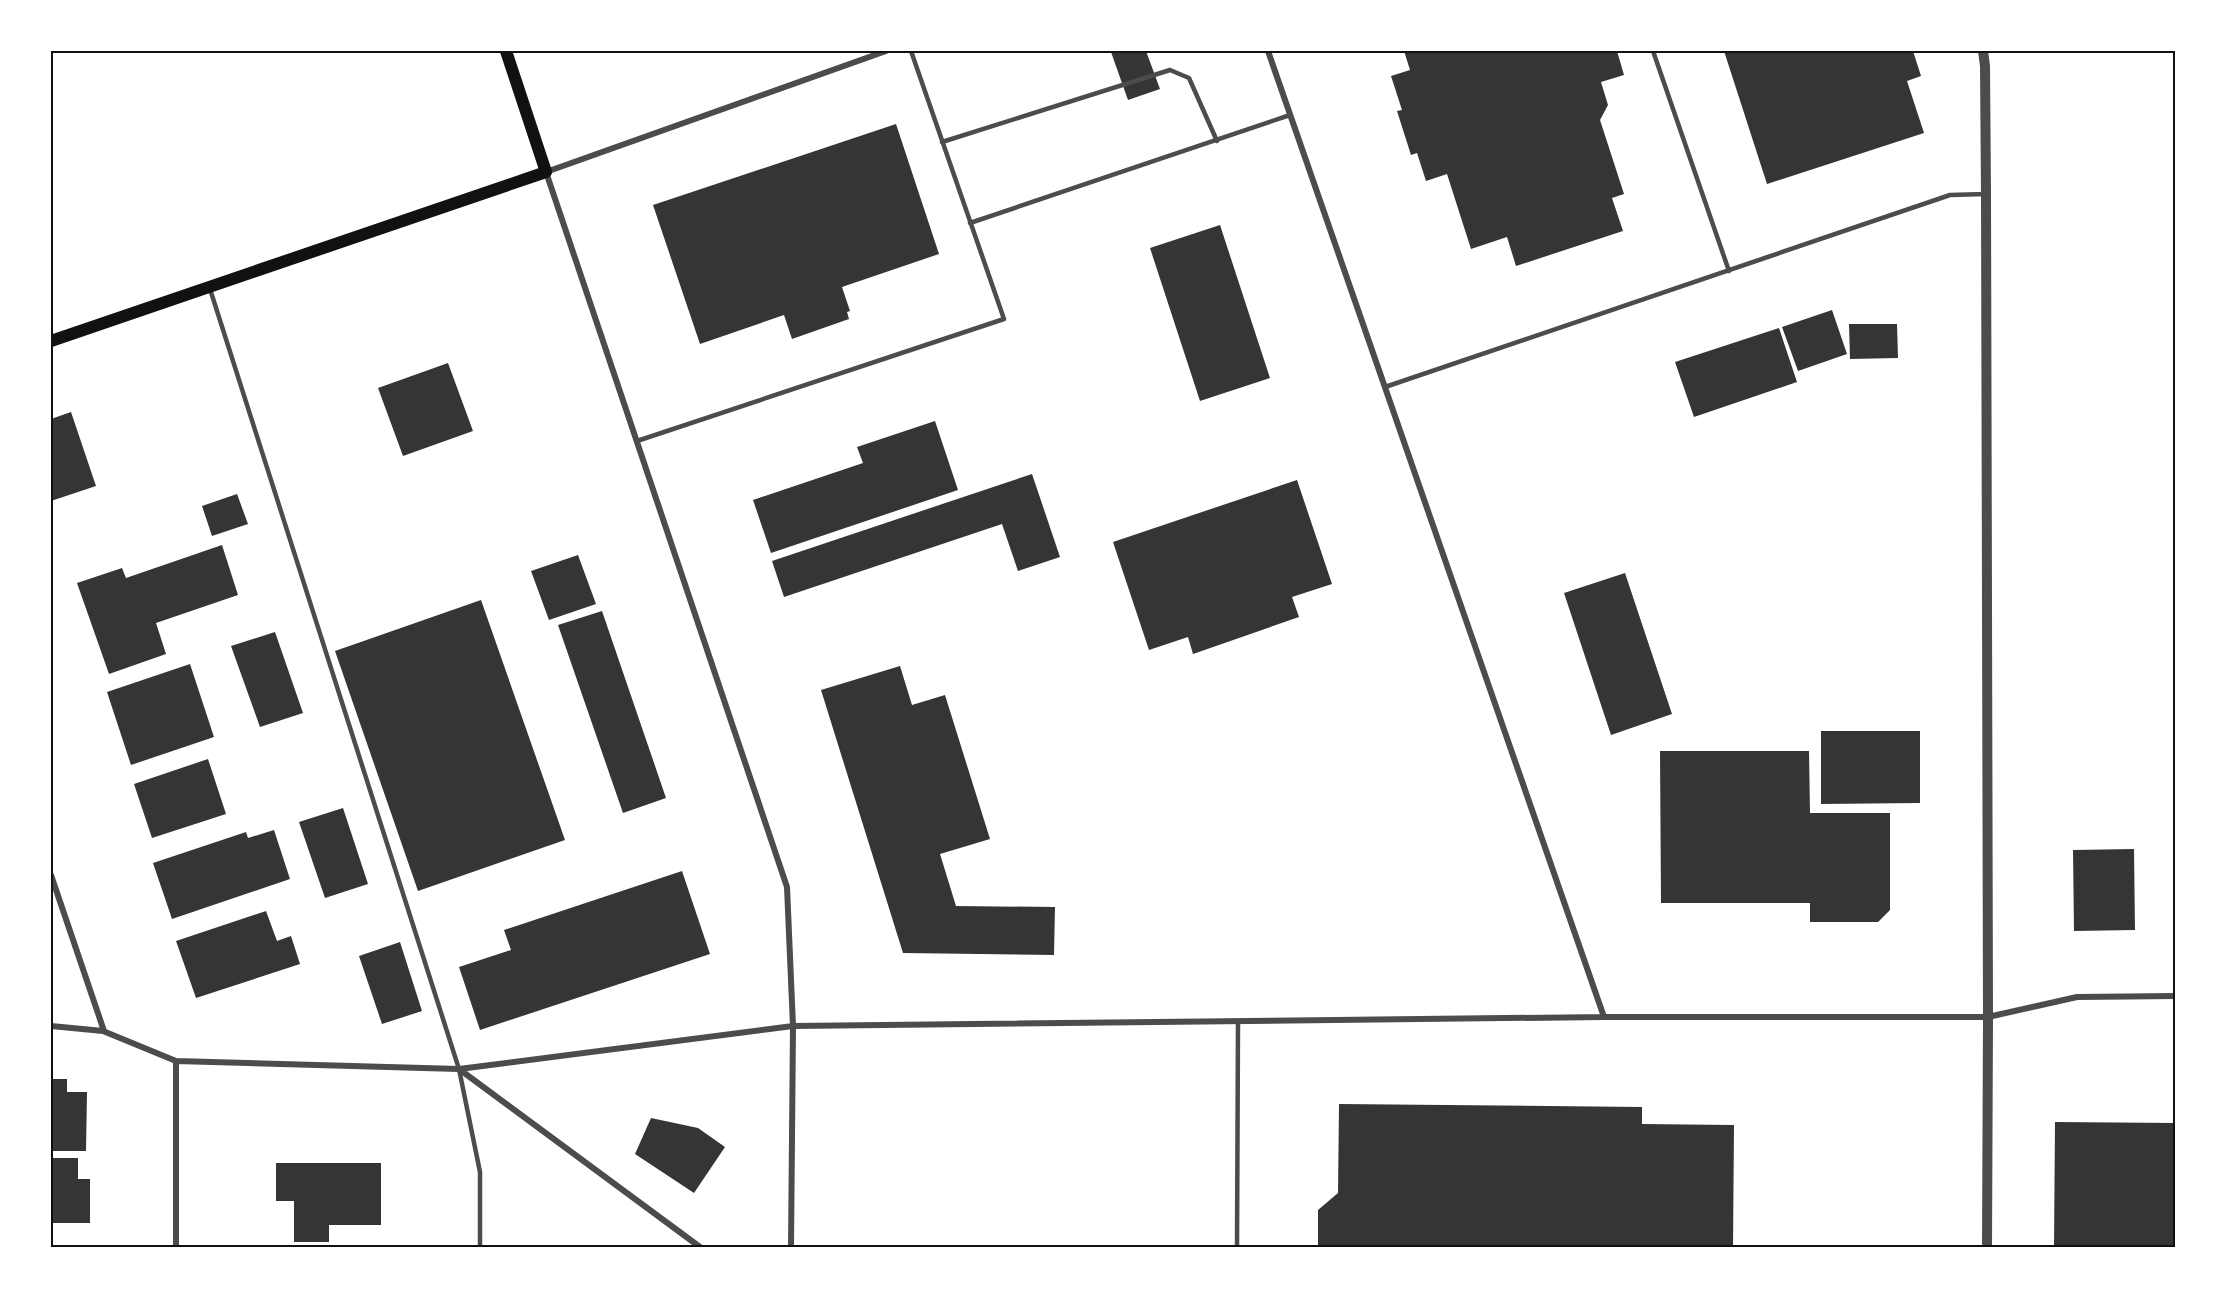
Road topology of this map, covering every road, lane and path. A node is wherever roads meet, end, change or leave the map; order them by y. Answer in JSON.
{"nodes":[{"id":1,"x":506,"y":51,"type":"edge"},
{"id":2,"x":886,"y":51,"type":"edge"},
{"id":3,"x":911,"y":51,"type":"edge"},
{"id":4,"x":1268,"y":51,"type":"edge"},
{"id":5,"x":1653,"y":51,"type":"edge"},
{"id":6,"x":1983,"y":51,"type":"edge"},
{"id":7,"x":1290,"y":115,"type":"junction"},
{"id":8,"x":1217,"y":141,"type":"junction"},
{"id":9,"x":942,"y":142,"type":"junction"},
{"id":10,"x":546,"y":172,"type":"junction"},
{"id":11,"x":1986,"y":194,"type":"junction"},
{"id":12,"x":970,"y":223,"type":"junction"},
{"id":13,"x":1729,"y":271,"type":"junction"},
{"id":14,"x":210,"y":287,"type":"junction"},
{"id":15,"x":51,"y":341,"type":"edge"},
{"id":16,"x":1385,"y":387,"type":"junction"},
{"id":17,"x":637,"y":441,"type":"junction"},
{"id":18,"x":51,"y":875,"type":"edge"},
{"id":19,"x":2176,"y":996,"type":"edge"},
{"id":20,"x":1604,"y":1017,"type":"junction"},
{"id":21,"x":1988,"y":1017,"type":"junction"},
{"id":22,"x":1238,"y":1021,"type":"junction"},
{"id":23,"x":51,"y":1026,"type":"edge"},
{"id":24,"x":793,"y":1026,"type":"junction"},
{"id":25,"x":104,"y":1031,"type":"junction"},
{"id":26,"x":176,"y":1061,"type":"junction"},
{"id":27,"x":459,"y":1069,"type":"junction"},
{"id":28,"x":176,"y":1247,"type":"edge"},
{"id":29,"x":480,"y":1247,"type":"edge"},
{"id":30,"x":700,"y":1247,"type":"edge"},
{"id":31,"x":791,"y":1247,"type":"edge"},
{"id":32,"x":1237,"y":1247,"type":"edge"},
{"id":33,"x":1987,"y":1247,"type":"edge"}],
"edges":[{"from":1,"to":10,"type":"main road"},
{"from":2,"to":10,"type":"street"},
{"from":3,"to":9,"type":"lane"},
{"from":4,"to":7,"type":"street"},
{"from":5,"to":13,"type":"lane"},
{"from":6,"to":11,"type":"street"},
{"from":7,"to":8,"type":"lane"},
{"from":7,"to":16,"type":"street"},
{"from":8,"to":9,"type":"lane"},
{"from":8,"to":12,"type":"lane"},
{"from":9,"to":12,"type":"lane"},
{"from":10,"to":14,"type":"main road"},
{"from":10,"to":17,"type":"street"},
{"from":11,"to":13,"type":"lane"},
{"from":11,"to":21,"type":"street"},
{"from":12,"to":17,"type":"lane"},
{"from":13,"to":16,"type":"lane"},
{"from":14,"to":15,"type":"main road"},
{"from":14,"to":27,"type":"lane"},
{"from":16,"to":20,"type":"street"},
{"from":17,"to":24,"type":"street"},
{"from":18,"to":25,"type":"street"},
{"from":19,"to":21,"type":"street"},
{"from":20,"to":21,"type":"street"},
{"from":20,"to":22,"type":"street"},
{"from":21,"to":33,"type":"street"},
{"from":22,"to":24,"type":"street"},
{"from":22,"to":32,"type":"lane"},
{"from":23,"to":25,"type":"street"},
{"from":24,"to":27,"type":"street"},
{"from":24,"to":31,"type":"street"},
{"from":25,"to":26,"type":"street"},
{"from":26,"to":27,"type":"street"},
{"from":26,"to":28,"type":"street"},
{"from":27,"to":29,"type":"lane"},
{"from":27,"to":30,"type":"street"}]}
